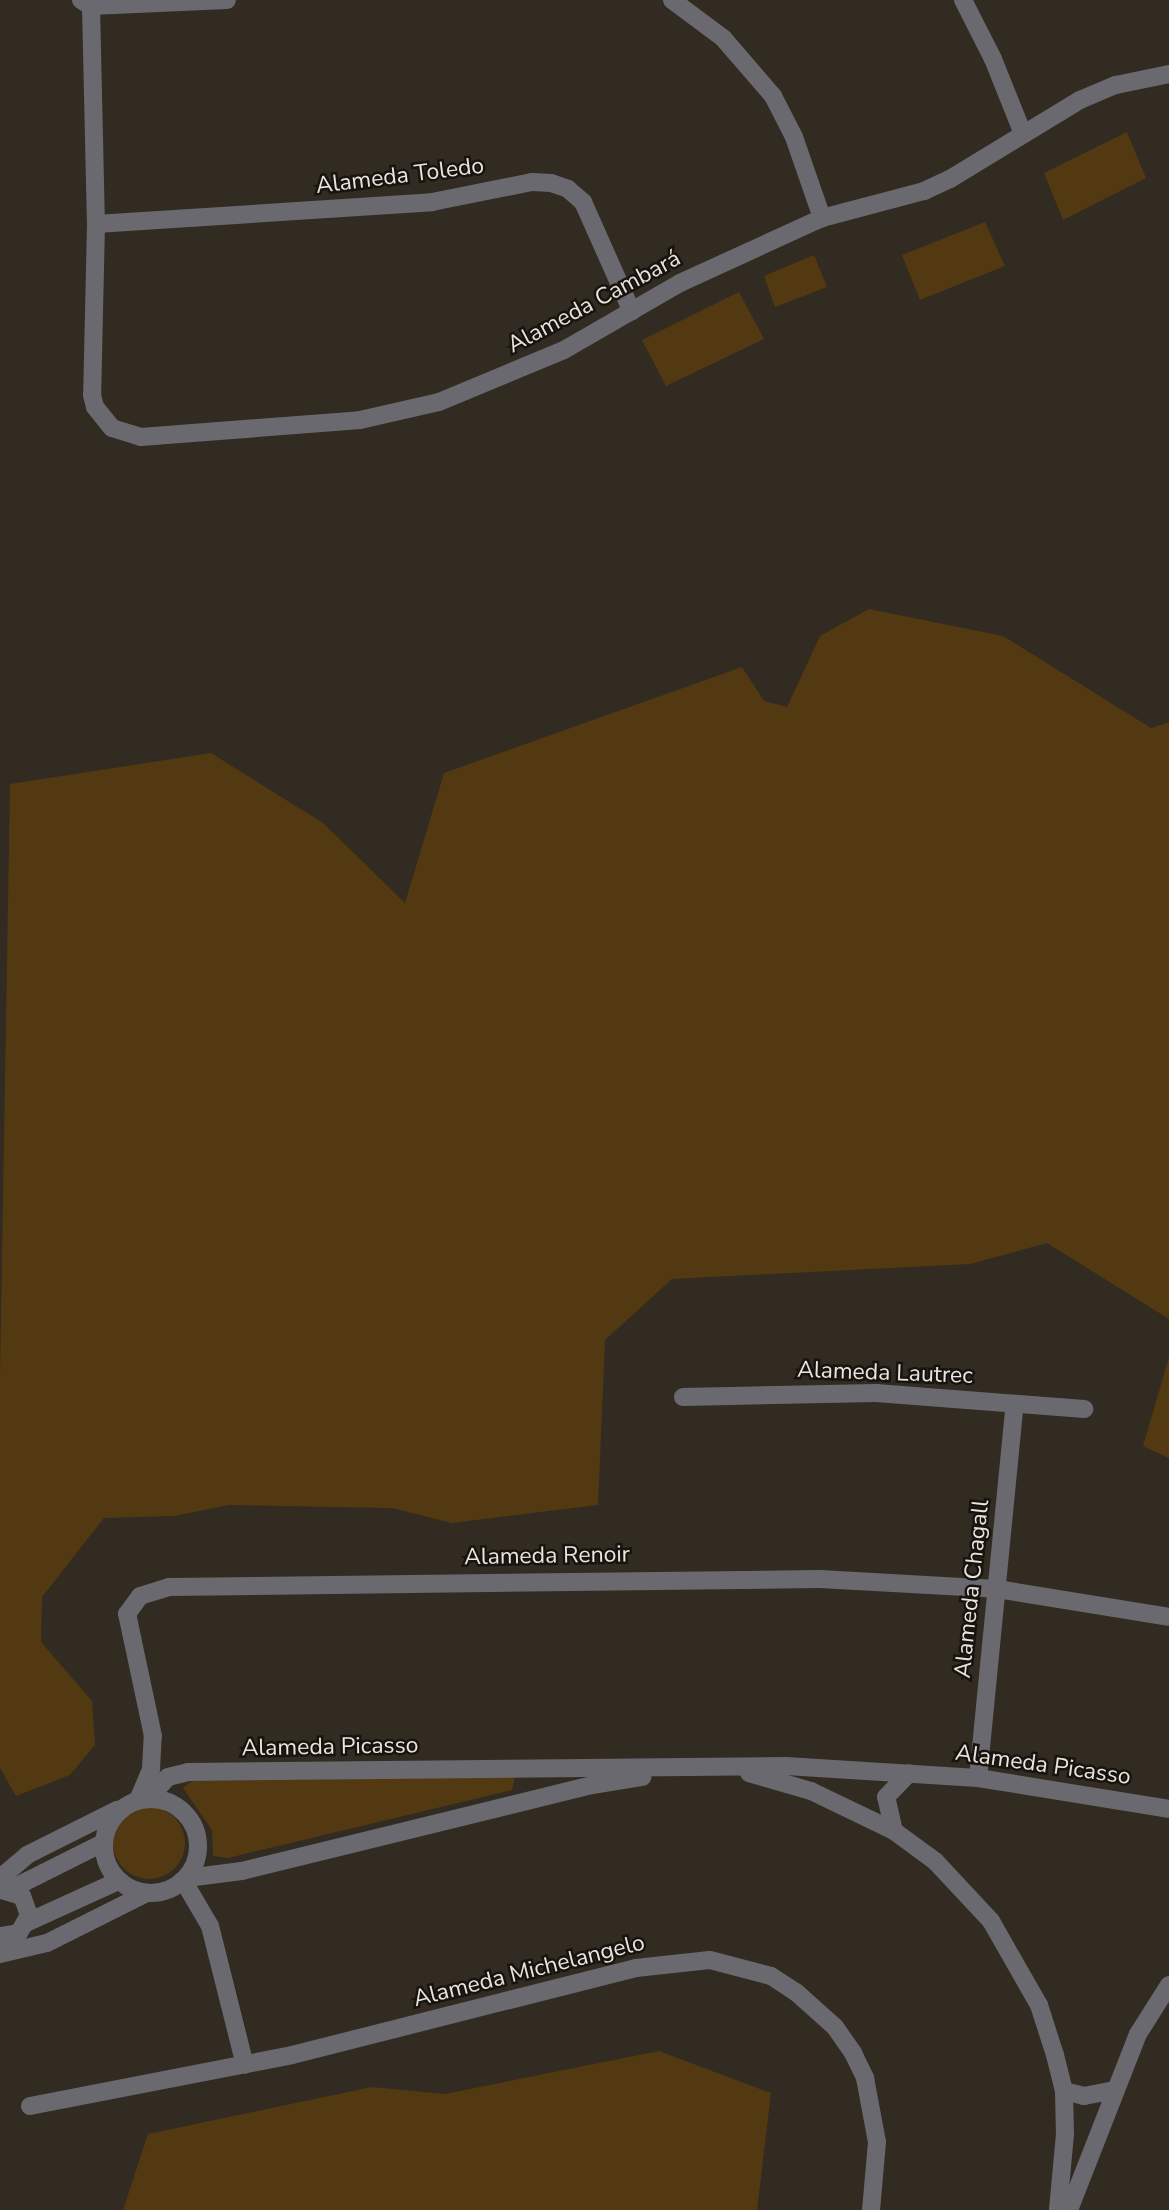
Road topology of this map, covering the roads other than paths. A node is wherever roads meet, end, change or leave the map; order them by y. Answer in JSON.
{"nodes":[{"id":1,"x":227,"y":0,"type":"edge"},
{"id":2,"x":963,"y":0,"type":"edge"},
{"id":3,"x":676,"y":1,"type":"edge"},
{"id":4,"x":86,"y":3,"type":"edge"},
{"id":5,"x":1169,"y":74,"type":"edge"},
{"id":6,"x":1023,"y":134,"type":"junction"},
{"id":7,"x":822,"y":218,"type":"junction"},
{"id":8,"x":96,"y":224,"type":"junction"},
{"id":9,"x":632,"y":312,"type":"junction"},
{"id":10,"x":683,"y":1397,"type":"dead end"},
{"id":11,"x":1015,"y":1404,"type":"junction"},
{"id":12,"x":1084,"y":1409,"type":"dead end"},
{"id":13,"x":997,"y":1589,"type":"junction"},
{"id":14,"x":1169,"y":1617,"type":"edge"},
{"id":15,"x":522,"y":1768,"type":"junction"},
{"id":16,"x":691,"y":1769,"type":"junction"},
{"id":17,"x":736,"y":1769,"type":"junction"},
{"id":18,"x":909,"y":1773,"type":"junction"},
{"id":19,"x":978,"y":1778,"type":"junction"},
{"id":20,"x":524,"y":1801,"type":"junction"},
{"id":21,"x":137,"y":1802,"type":"junction"},
{"id":22,"x":1169,"y":1810,"type":"edge"},
{"id":23,"x":894,"y":1831,"type":"junction"},
{"id":24,"x":103,"y":1843,"type":"junction"},
{"id":25,"x":185,"y":1879,"type":"junction"},
{"id":26,"x":118,"y":1881,"type":"junction"},
{"id":27,"x":3,"y":1886,"type":"edge"},
{"id":28,"x":145,"y":1894,"type":"junction"},
{"id":29,"x":28,"y":1922,"type":"junction"},
{"id":30,"x":0,"y":1936,"type":"edge"},
{"id":31,"x":0,"y":1955,"type":"edge"},
{"id":32,"x":1169,"y":1985,"type":"edge"},
{"id":33,"x":245,"y":2065,"type":"junction"},
{"id":34,"x":1114,"y":2090,"type":"junction"},
{"id":35,"x":1064,"y":2091,"type":"junction"},
{"id":36,"x":30,"y":2106,"type":"dead end"},
{"id":37,"x":870,"y":2210,"type":"edge"},
{"id":38,"x":1058,"y":2210,"type":"edge"},
{"id":39,"x":1069,"y":2210,"type":"edge"}],
"edges":[{"from":1,"to":4,"type":"street"},
{"from":2,"to":6,"type":"street"},
{"from":3,"to":7,"type":"street"},
{"from":4,"to":8,"type":"street","name":"Alameda Cambará"},
{"from":5,"to":6,"type":"street","name":"Alameda Cambará"},
{"from":6,"to":7,"type":"street","name":"Alameda Cambará"},
{"from":7,"to":9,"type":"street","name":"Alameda Cambará"},
{"from":8,"to":9,"type":"street","name":"Alameda Toledo"},
{"from":8,"to":9,"type":"street","name":"Alameda Cambará"},
{"from":10,"to":11,"type":"street","name":"Alameda Lautrec"},
{"from":11,"to":12,"type":"street","name":"Alameda Lautrec"},
{"from":11,"to":13,"type":"street","name":"Alameda Chagall"},
{"from":13,"to":14,"type":"street","name":"Alameda Renoir"},
{"from":13,"to":19,"type":"street","name":"Alameda Chagall"},
{"from":13,"to":21,"type":"street","name":"Alameda Renoir"},
{"from":15,"to":16,"type":"street","name":"Alameda Picasso"},
{"from":15,"to":20,"type":"street"},
{"from":15,"to":21,"type":"street","name":"Alameda Picasso"},
{"from":16,"to":17,"type":"street","name":"Alameda Picasso"},
{"from":16,"to":20,"type":"street","name":"Alameda Picasso"},
{"from":17,"to":18,"type":"street","name":"Alameda Picasso"},
{"from":17,"to":23,"type":"street","name":"Alameda Picasso"},
{"from":18,"to":19,"type":"street","name":"Alameda Picasso"},
{"from":18,"to":23,"type":"street"},
{"from":19,"to":22,"type":"street","name":"Alameda Picasso"},
{"from":20,"to":25,"type":"street","name":"Alameda Picasso"},
{"from":21,"to":24,"type":"street","name":"Alameda Picasso"},
{"from":21,"to":25,"type":"street"},
{"from":21,"to":27,"type":"street","name":"Alameda Picasso"},
{"from":23,"to":35,"type":"street","name":"Alameda Picasso"},
{"from":24,"to":26,"type":"street"},
{"from":24,"to":27,"type":"street"},
{"from":25,"to":28,"type":"street","name":"Alameda Picasso"},
{"from":25,"to":33,"type":"street"},
{"from":26,"to":28,"type":"street"},
{"from":26,"to":29,"type":"street"},
{"from":27,"to":29,"type":"street"},
{"from":28,"to":31,"type":"street","name":"Alameda Picasso"},
{"from":29,"to":30,"type":"street"},
{"from":32,"to":34,"type":"street"},
{"from":33,"to":36,"type":"street","name":"Alameda Michelangelo"},
{"from":33,"to":37,"type":"street","name":"Alameda Michelangelo"},
{"from":34,"to":35,"type":"street"},
{"from":34,"to":39,"type":"street"},
{"from":35,"to":38,"type":"street","name":"Alameda Picasso"}]}
